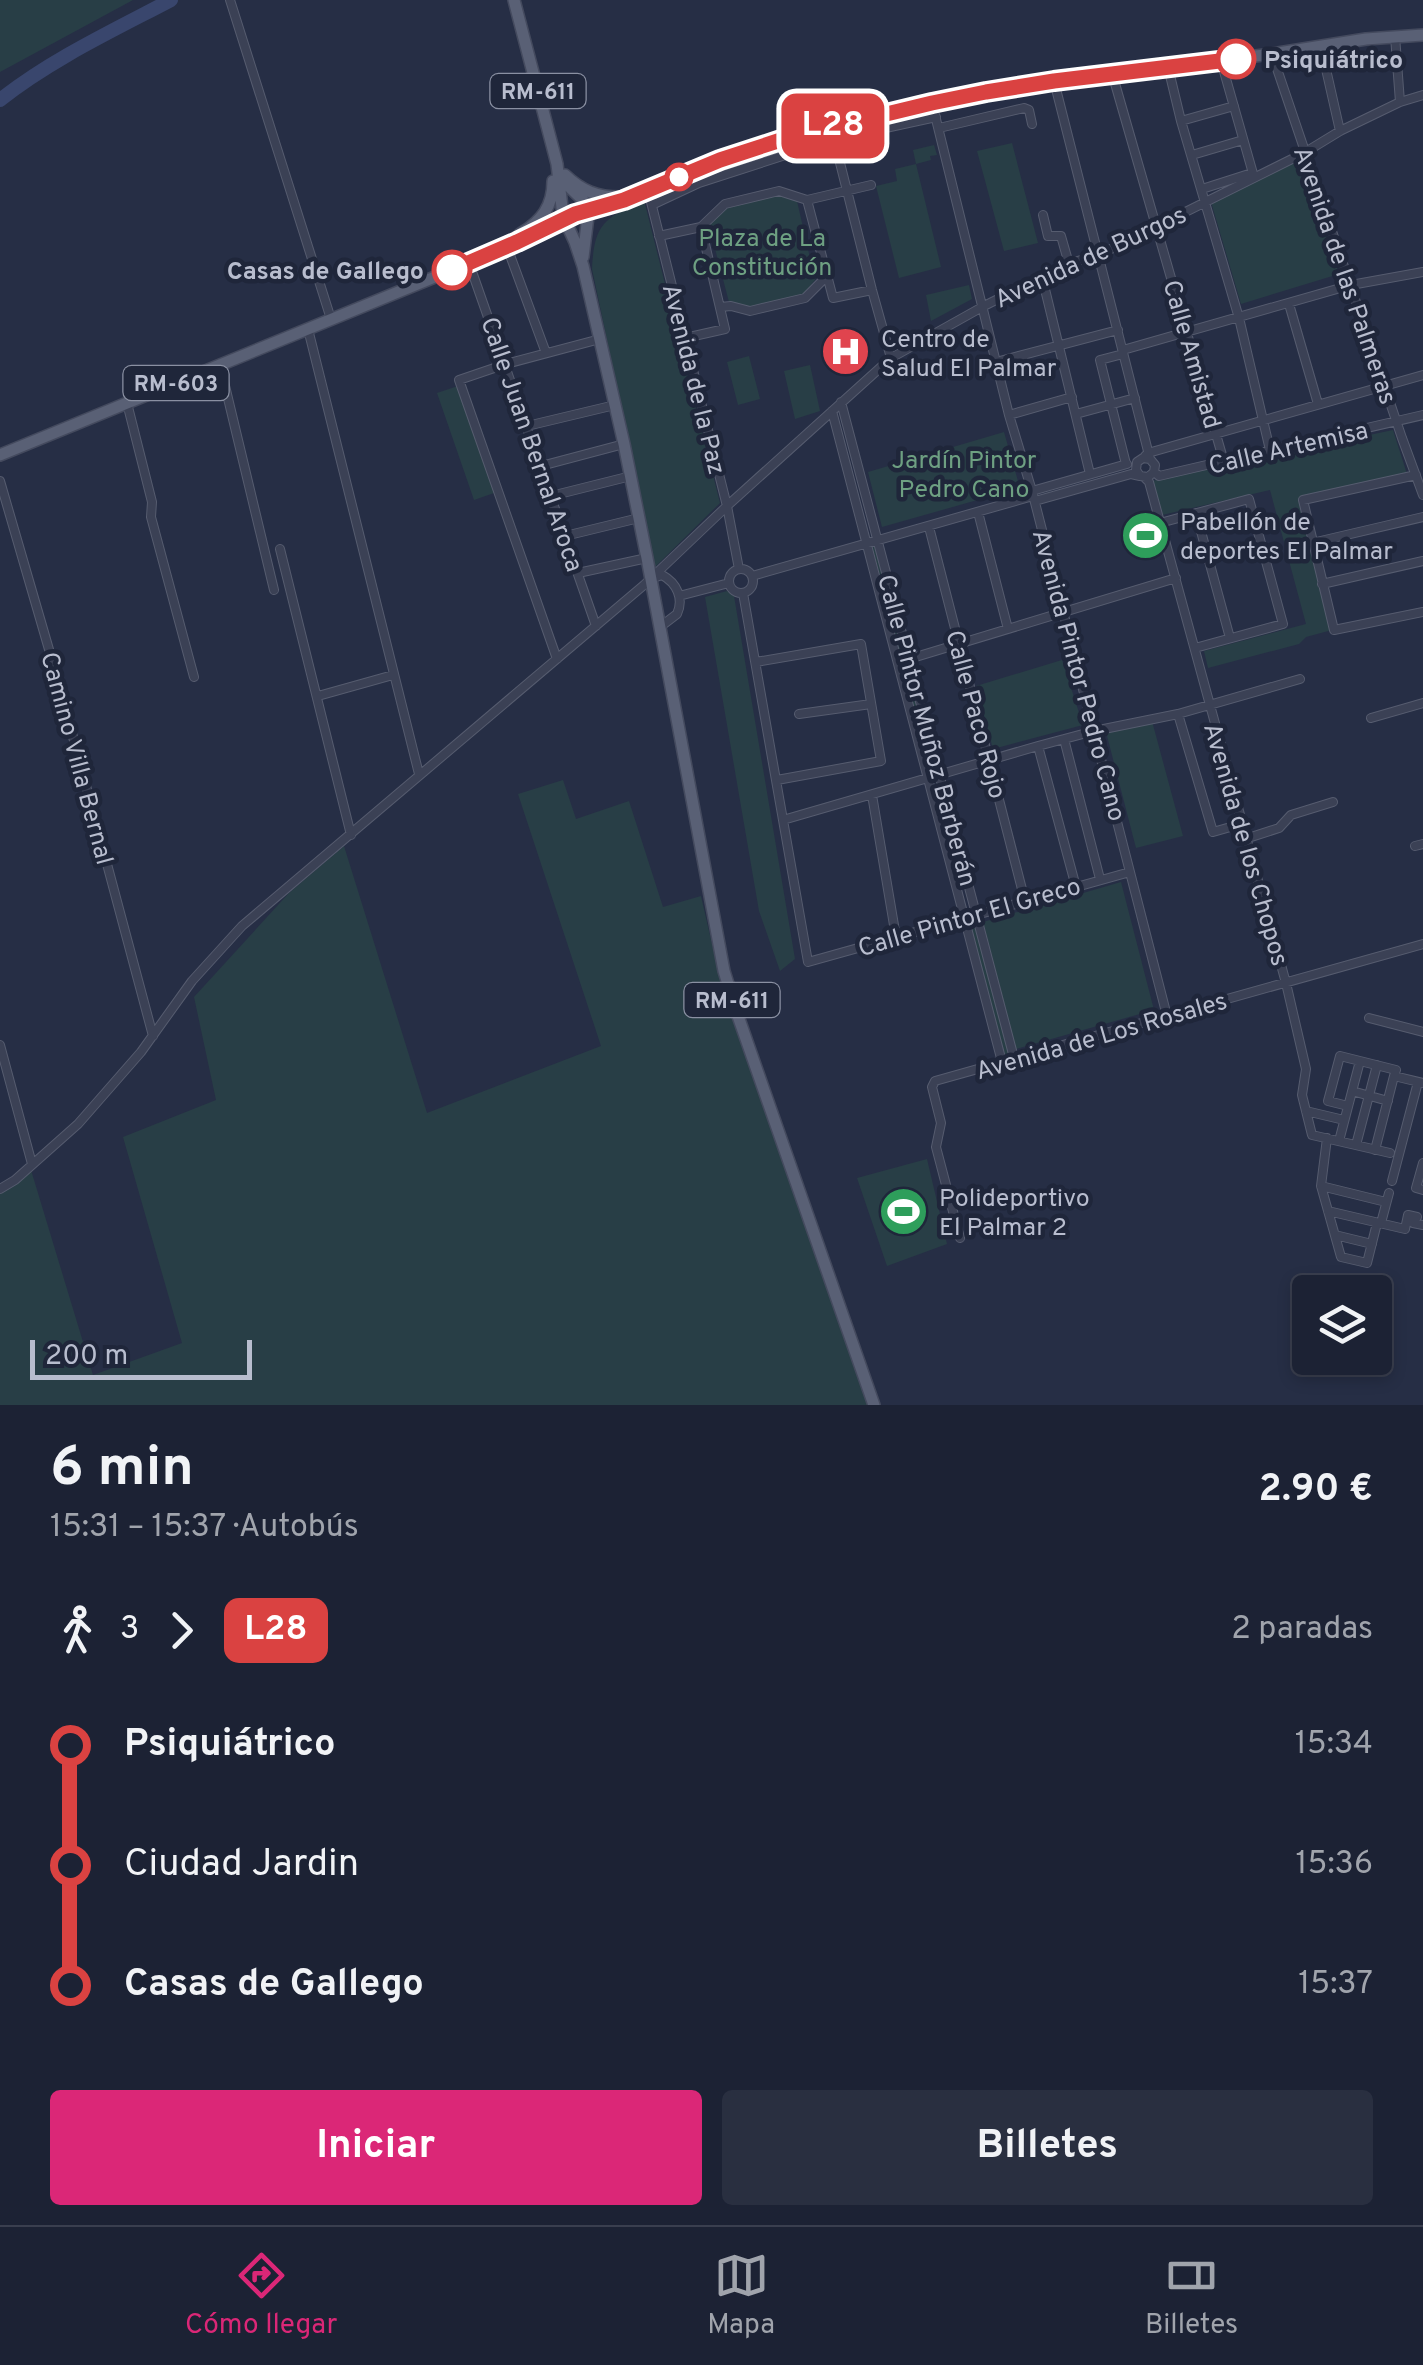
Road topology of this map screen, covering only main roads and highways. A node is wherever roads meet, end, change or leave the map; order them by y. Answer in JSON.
{"nodes":[{"id":1,"x":514,"y":0,"type":"edge"},
{"id":2,"x":1423,"y":35,"type":"edge"},
{"id":3,"x":546,"y":124,"type":"junction"},
{"id":4,"x":556,"y":164,"type":"junction"},
{"id":5,"x":643,"y":192,"type":"junction"},
{"id":6,"x":587,"y":211,"type":"junction"},
{"id":7,"x":561,"y":220,"type":"junction"},
{"id":8,"x":469,"y":263,"type":"junction"},
{"id":9,"x":582,"y":266,"type":"junction"},
{"id":10,"x":0,"y":455,"type":"edge"},
{"id":11,"x":874,"y":1405,"type":"edge"}],
"edges":[{"from":1,"to":3,"type":"main road","number":"RM-611"},
{"from":2,"to":5,"type":"main road","number":"RM-603"},
{"from":3,"to":4,"type":"main road","number":"RM-611"},
{"from":3,"to":8,"type":"main road"},
{"from":4,"to":5,"type":"main road"},
{"from":4,"to":6,"type":"main road","number":"RM-611"},
{"from":4,"to":7,"type":"main road","number":"RM-611"},
{"from":5,"to":6,"type":"main road","number":"RM-603"},
{"from":6,"to":7,"type":"main road","number":"RM-603"},
{"from":6,"to":9,"type":"main road","number":"RM-611"},
{"from":7,"to":8,"type":"main road","number":"RM-603"},
{"from":7,"to":9,"type":"main road","number":"RM-611"},
{"from":8,"to":10,"type":"main road","number":"RM-603"},
{"from":9,"to":11,"type":"main road","number":"RM-611"}]}
